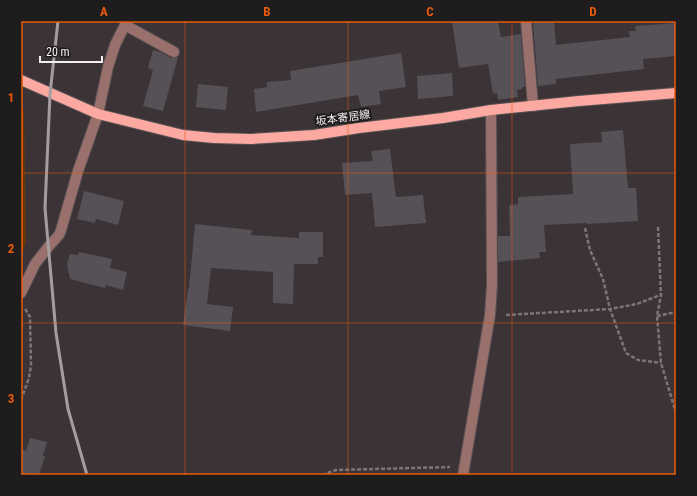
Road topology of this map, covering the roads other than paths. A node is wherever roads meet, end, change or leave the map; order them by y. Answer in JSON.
{"nodes":[{"id":1,"x":526,"y":21,"type":"edge"},
{"id":2,"x":126,"y":23,"type":"edge"},
{"id":3,"x":174,"y":52,"type":"dead end"},
{"id":4,"x":21,"y":80,"type":"edge"},
{"id":5,"x":676,"y":93,"type":"edge"},
{"id":6,"x":533,"y":106,"type":"junction"},
{"id":7,"x":491,"y":110,"type":"junction"},
{"id":8,"x":98,"y":114,"type":"junction"},
{"id":9,"x":21,"y":293,"type":"edge"},
{"id":10,"x":464,"y":471,"type":"edge"}],
"edges":[{"from":1,"to":6,"type":"street"},
{"from":2,"to":3,"type":"street"},
{"from":2,"to":8,"type":"street"},
{"from":4,"to":8,"type":"main road","name":"坂本寄居線"},
{"from":5,"to":6,"type":"main road","name":"坂本寄居線"},
{"from":6,"to":7,"type":"main road","name":"坂本寄居線"},
{"from":7,"to":8,"type":"main road","name":"坂本寄居線"},
{"from":7,"to":10,"type":"street"},
{"from":8,"to":9,"type":"street"}]}
